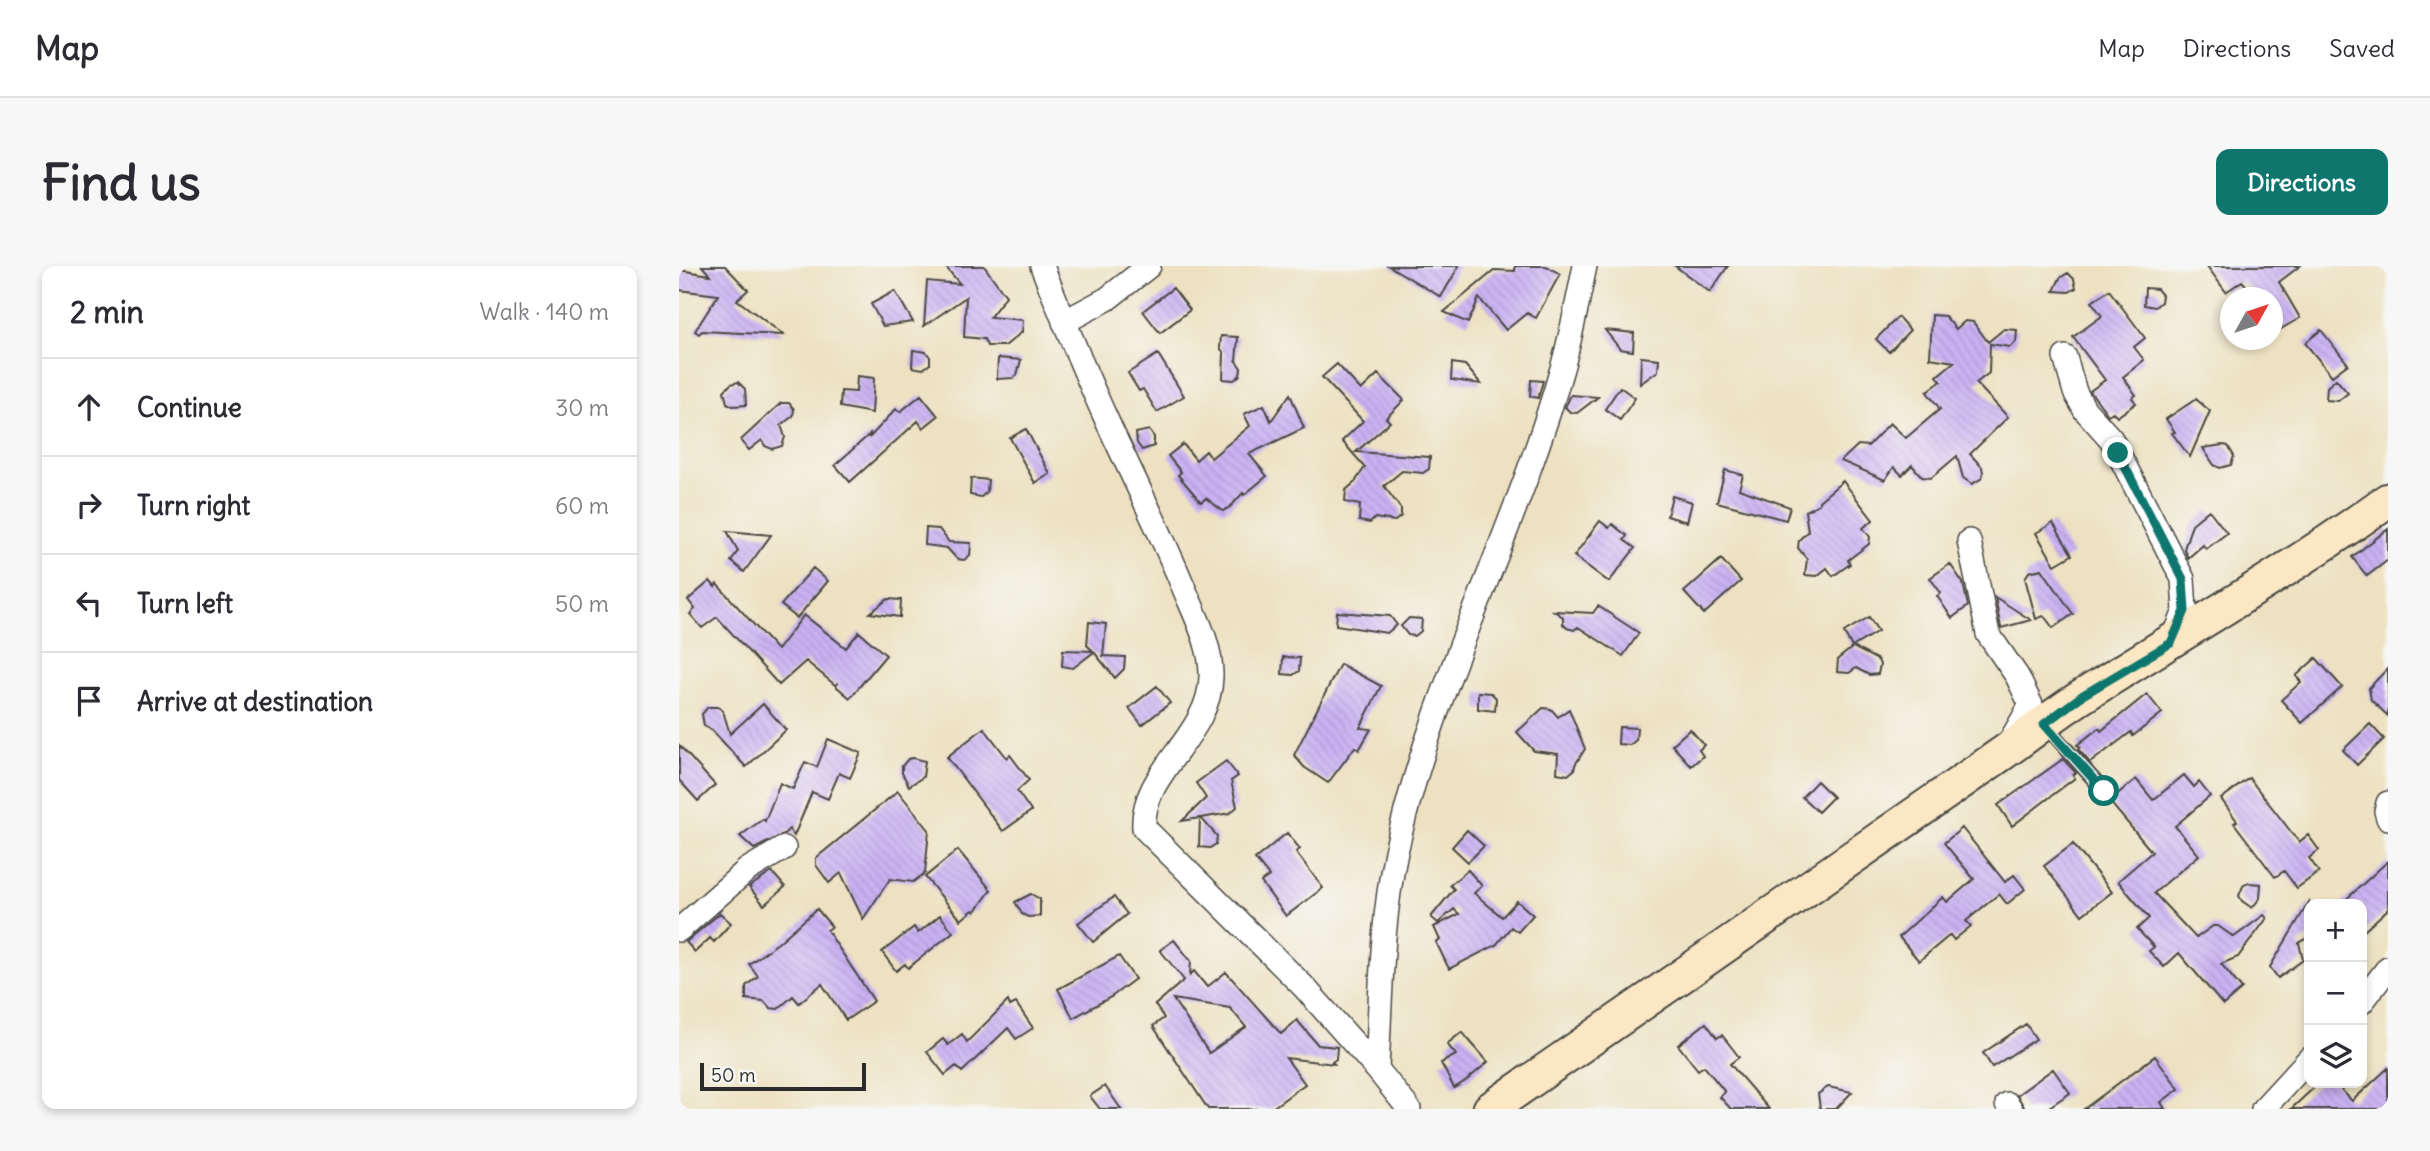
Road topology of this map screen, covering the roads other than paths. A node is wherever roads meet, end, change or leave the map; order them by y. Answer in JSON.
{"nodes":[{"id":1,"x":1042,"y":266,"type":"edge"},
{"id":2,"x":1149,"y":266,"type":"edge"},
{"id":3,"x":1585,"y":266,"type":"edge"},
{"id":4,"x":1064,"y":322,"type":"junction"},
{"id":5,"x":2065,"y":357,"type":"dead end"},
{"id":6,"x":2388,"y":500,"type":"edge"},
{"id":7,"x":1969,"y":541,"type":"dead end"},
{"id":8,"x":2171,"y":643,"type":"junction"},
{"id":9,"x":2044,"y":724,"type":"junction"},
{"id":10,"x":2003,"y":754,"type":"junction"},
{"id":11,"x":2104,"y":791,"type":"dead end"},
{"id":12,"x":2388,"y":803,"type":"edge"},
{"id":13,"x":2388,"y":818,"type":"edge"},
{"id":14,"x":784,"y":848,"type":"dead end"},
{"id":15,"x":679,"y":930,"type":"edge"},
{"id":16,"x":2385,"y":976,"type":"edge"},
{"id":17,"x":2367,"y":996,"type":"edge"},
{"id":18,"x":2304,"y":1064,"type":"edge"},
{"id":19,"x":1377,"y":1069,"type":"junction"},
{"id":20,"x":1409,"y":1109,"type":"edge"},
{"id":21,"x":1490,"y":1109,"type":"edge"},
{"id":22,"x":2263,"y":1109,"type":"edge"}],
"edges":[{"from":1,"to":4,"type":"street"},
{"from":2,"to":4,"type":"street"},
{"from":3,"to":19,"type":"street"},
{"from":4,"to":19,"type":"street"},
{"from":5,"to":8,"type":"street"},
{"from":6,"to":8,"type":"street"},
{"from":7,"to":10,"type":"street"},
{"from":8,"to":9,"type":"street"},
{"from":9,"to":10,"type":"street"},
{"from":9,"to":11,"type":"lane"},
{"from":10,"to":21,"type":"street"},
{"from":12,"to":13,"type":"street"},
{"from":14,"to":15,"type":"street"},
{"from":16,"to":17,"type":"street"},
{"from":18,"to":22,"type":"street"},
{"from":19,"to":20,"type":"street"}]}
